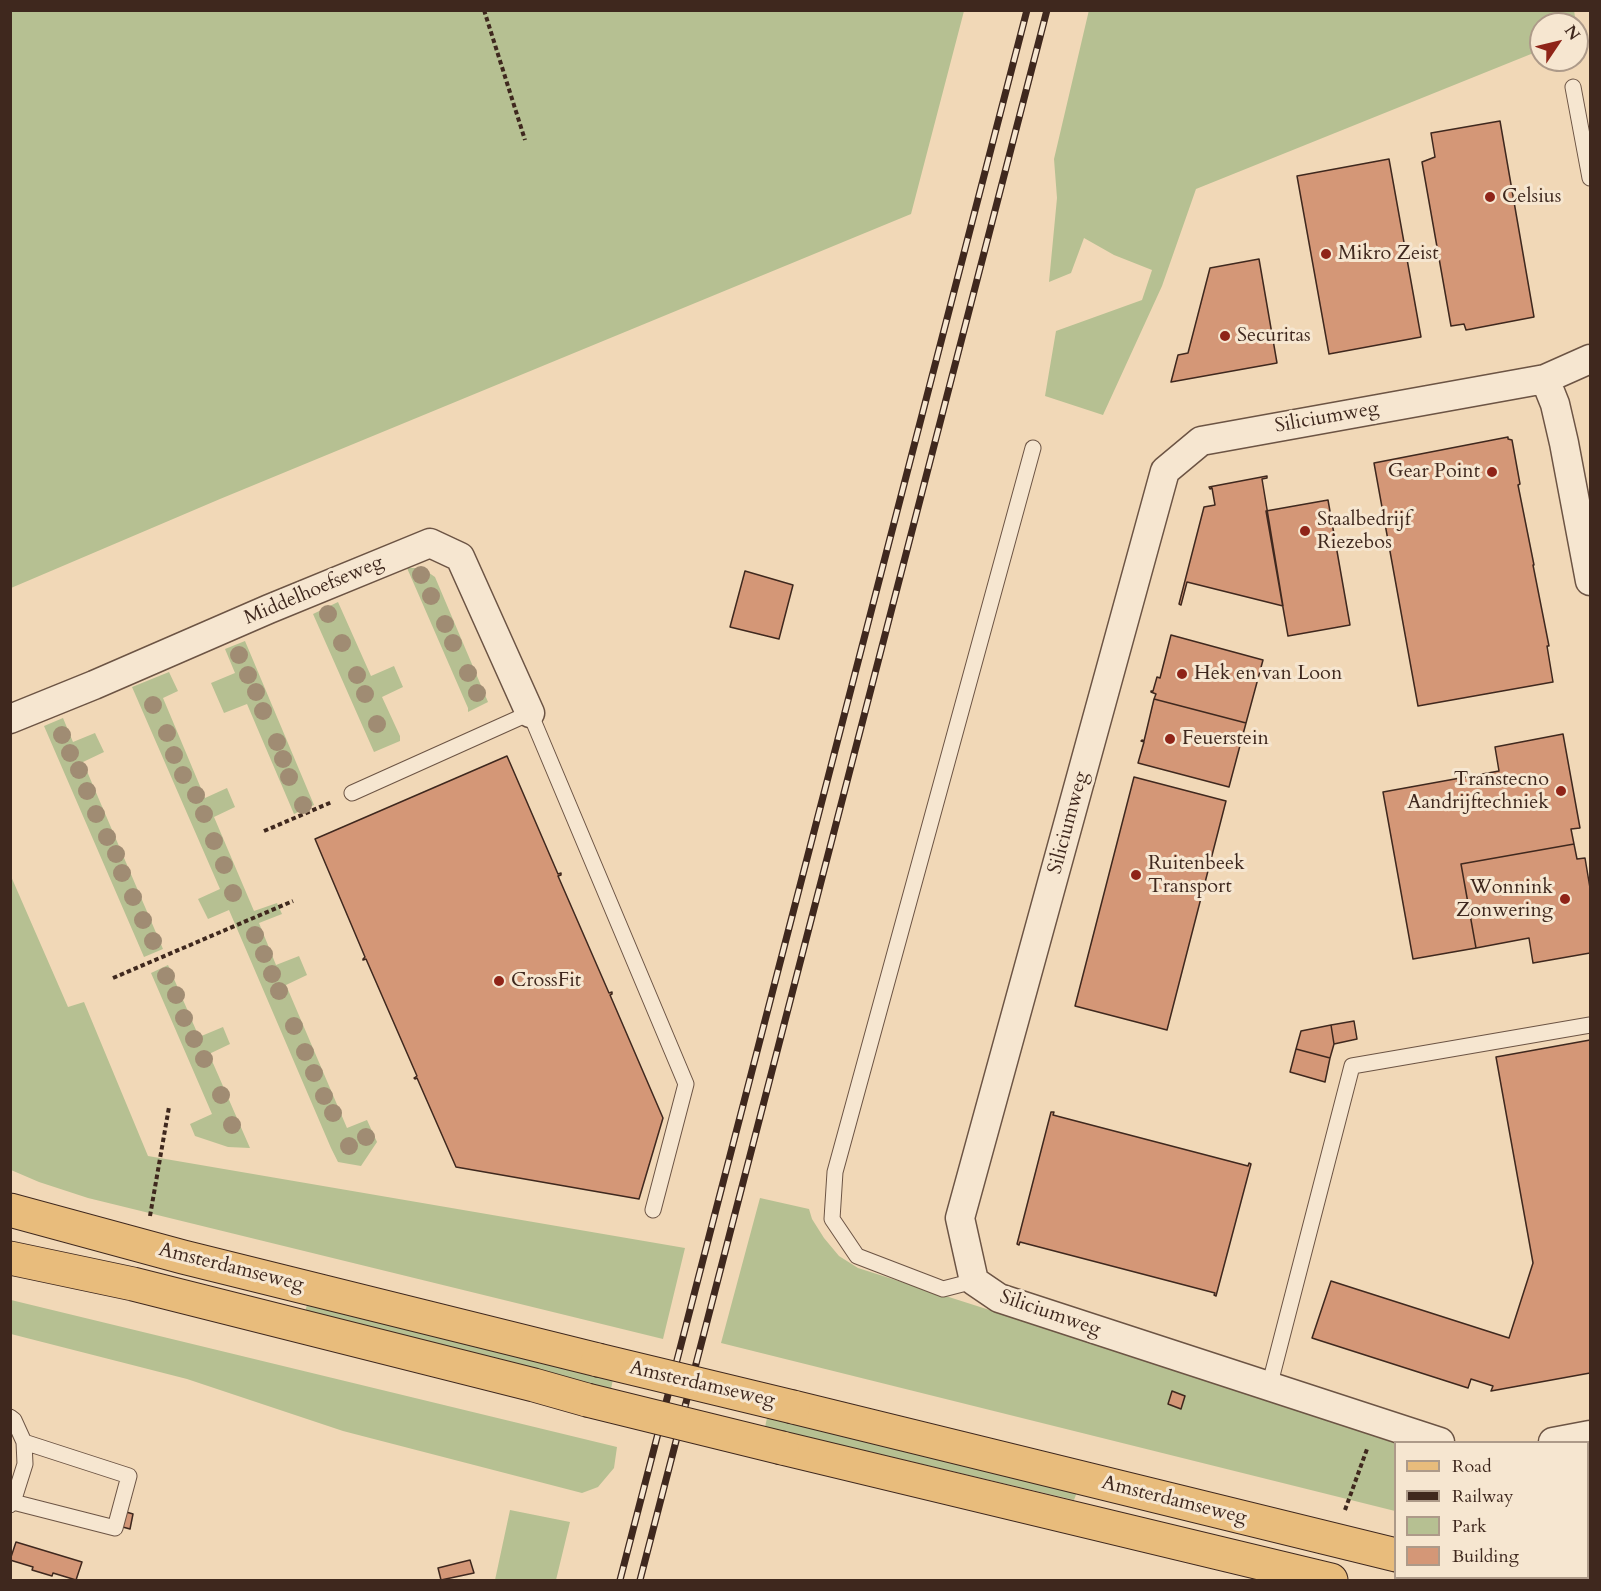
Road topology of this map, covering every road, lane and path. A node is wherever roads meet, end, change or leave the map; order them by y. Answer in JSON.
{"nodes":[{"id":1,"x":484,"y":10,"type":"edge"},
{"id":2,"x":1574,"y":87,"type":"dead end"},
{"id":3,"x":525,"y":140,"type":"dead end"},
{"id":4,"x":1590,"y":178,"type":"edge"},
{"id":5,"x":1590,"y":359,"type":"edge"},
{"id":6,"x":1545,"y":379,"type":"junction"},
{"id":7,"x":1033,"y":448,"type":"dead end"},
{"id":8,"x":1590,"y":581,"type":"edge"},
{"id":9,"x":530,"y":713,"type":"junction"},
{"id":10,"x":10,"y":719,"type":"edge"},
{"id":11,"x":352,"y":793,"type":"joint"},
{"id":12,"x":264,"y":831,"type":"dead end"},
{"id":13,"x":294,"y":901,"type":"dead end"},
{"id":14,"x":112,"y":978,"type":"dead end"},
{"id":15,"x":1590,"y":1025,"type":"edge"},
{"id":16,"x":169,"y":1107,"type":"dead end"},
{"id":17,"x":153,"y":1200,"type":"dead end"},
{"id":18,"x":10,"y":1209,"type":"edge"},
{"id":19,"x":653,"y":1210,"type":"dead end"},
{"id":20,"x":10,"y":1258,"type":"edge"},
{"id":21,"x":974,"y":1281,"type":"junction"},
{"id":22,"x":1269,"y":1387,"type":"junction"},
{"id":23,"x":10,"y":1417,"type":"edge"},
{"id":24,"x":1590,"y":1435,"type":"edge"},
{"id":25,"x":1434,"y":1441,"type":"edge"},
{"id":26,"x":1562,"y":1441,"type":"edge"},
{"id":27,"x":24,"y":1442,"type":"junction"},
{"id":28,"x":1363,"y":1460,"type":"dead end"},
{"id":29,"x":12,"y":1503,"type":"edge"},
{"id":30,"x":1342,"y":1516,"type":"dead end"},
{"id":31,"x":1394,"y":1555,"type":"edge"},
{"id":32,"x":1331,"y":1581,"type":"edge"}],
"edges":[{"from":1,"to":3,"type":"path"},
{"from":2,"to":4,"type":"lane"},
{"from":5,"to":6,"type":"street","name":"Siliciumweg"},
{"from":6,"to":8,"type":"street"},
{"from":6,"to":21,"type":"street","name":"Siliciumweg"},
{"from":7,"to":21,"type":"lane"},
{"from":9,"to":10,"type":"street","name":"Middelhoefseweg"},
{"from":9,"to":11,"type":"lane"},
{"from":9,"to":19,"type":"lane"},
{"from":11,"to":12,"type":"path"},
{"from":13,"to":14,"type":"path"},
{"from":15,"to":22,"type":"lane"},
{"from":16,"to":17,"type":"path"},
{"from":18,"to":31,"type":"main road","name":"Amsterdamseweg","bridge":true},
{"from":20,"to":32,"type":"main road","name":"Amsterdamseweg","bridge":true},
{"from":21,"to":22,"type":"street","name":"Siliciumweg"},
{"from":22,"to":25,"type":"street","name":"Siliciumweg"},
{"from":23,"to":27,"type":"lane"},
{"from":24,"to":26,"type":"street"},
{"from":27,"to":29,"type":"lane"},
{"from":27,"to":29,"type":"lane"},
{"from":28,"to":30,"type":"path"}]}
